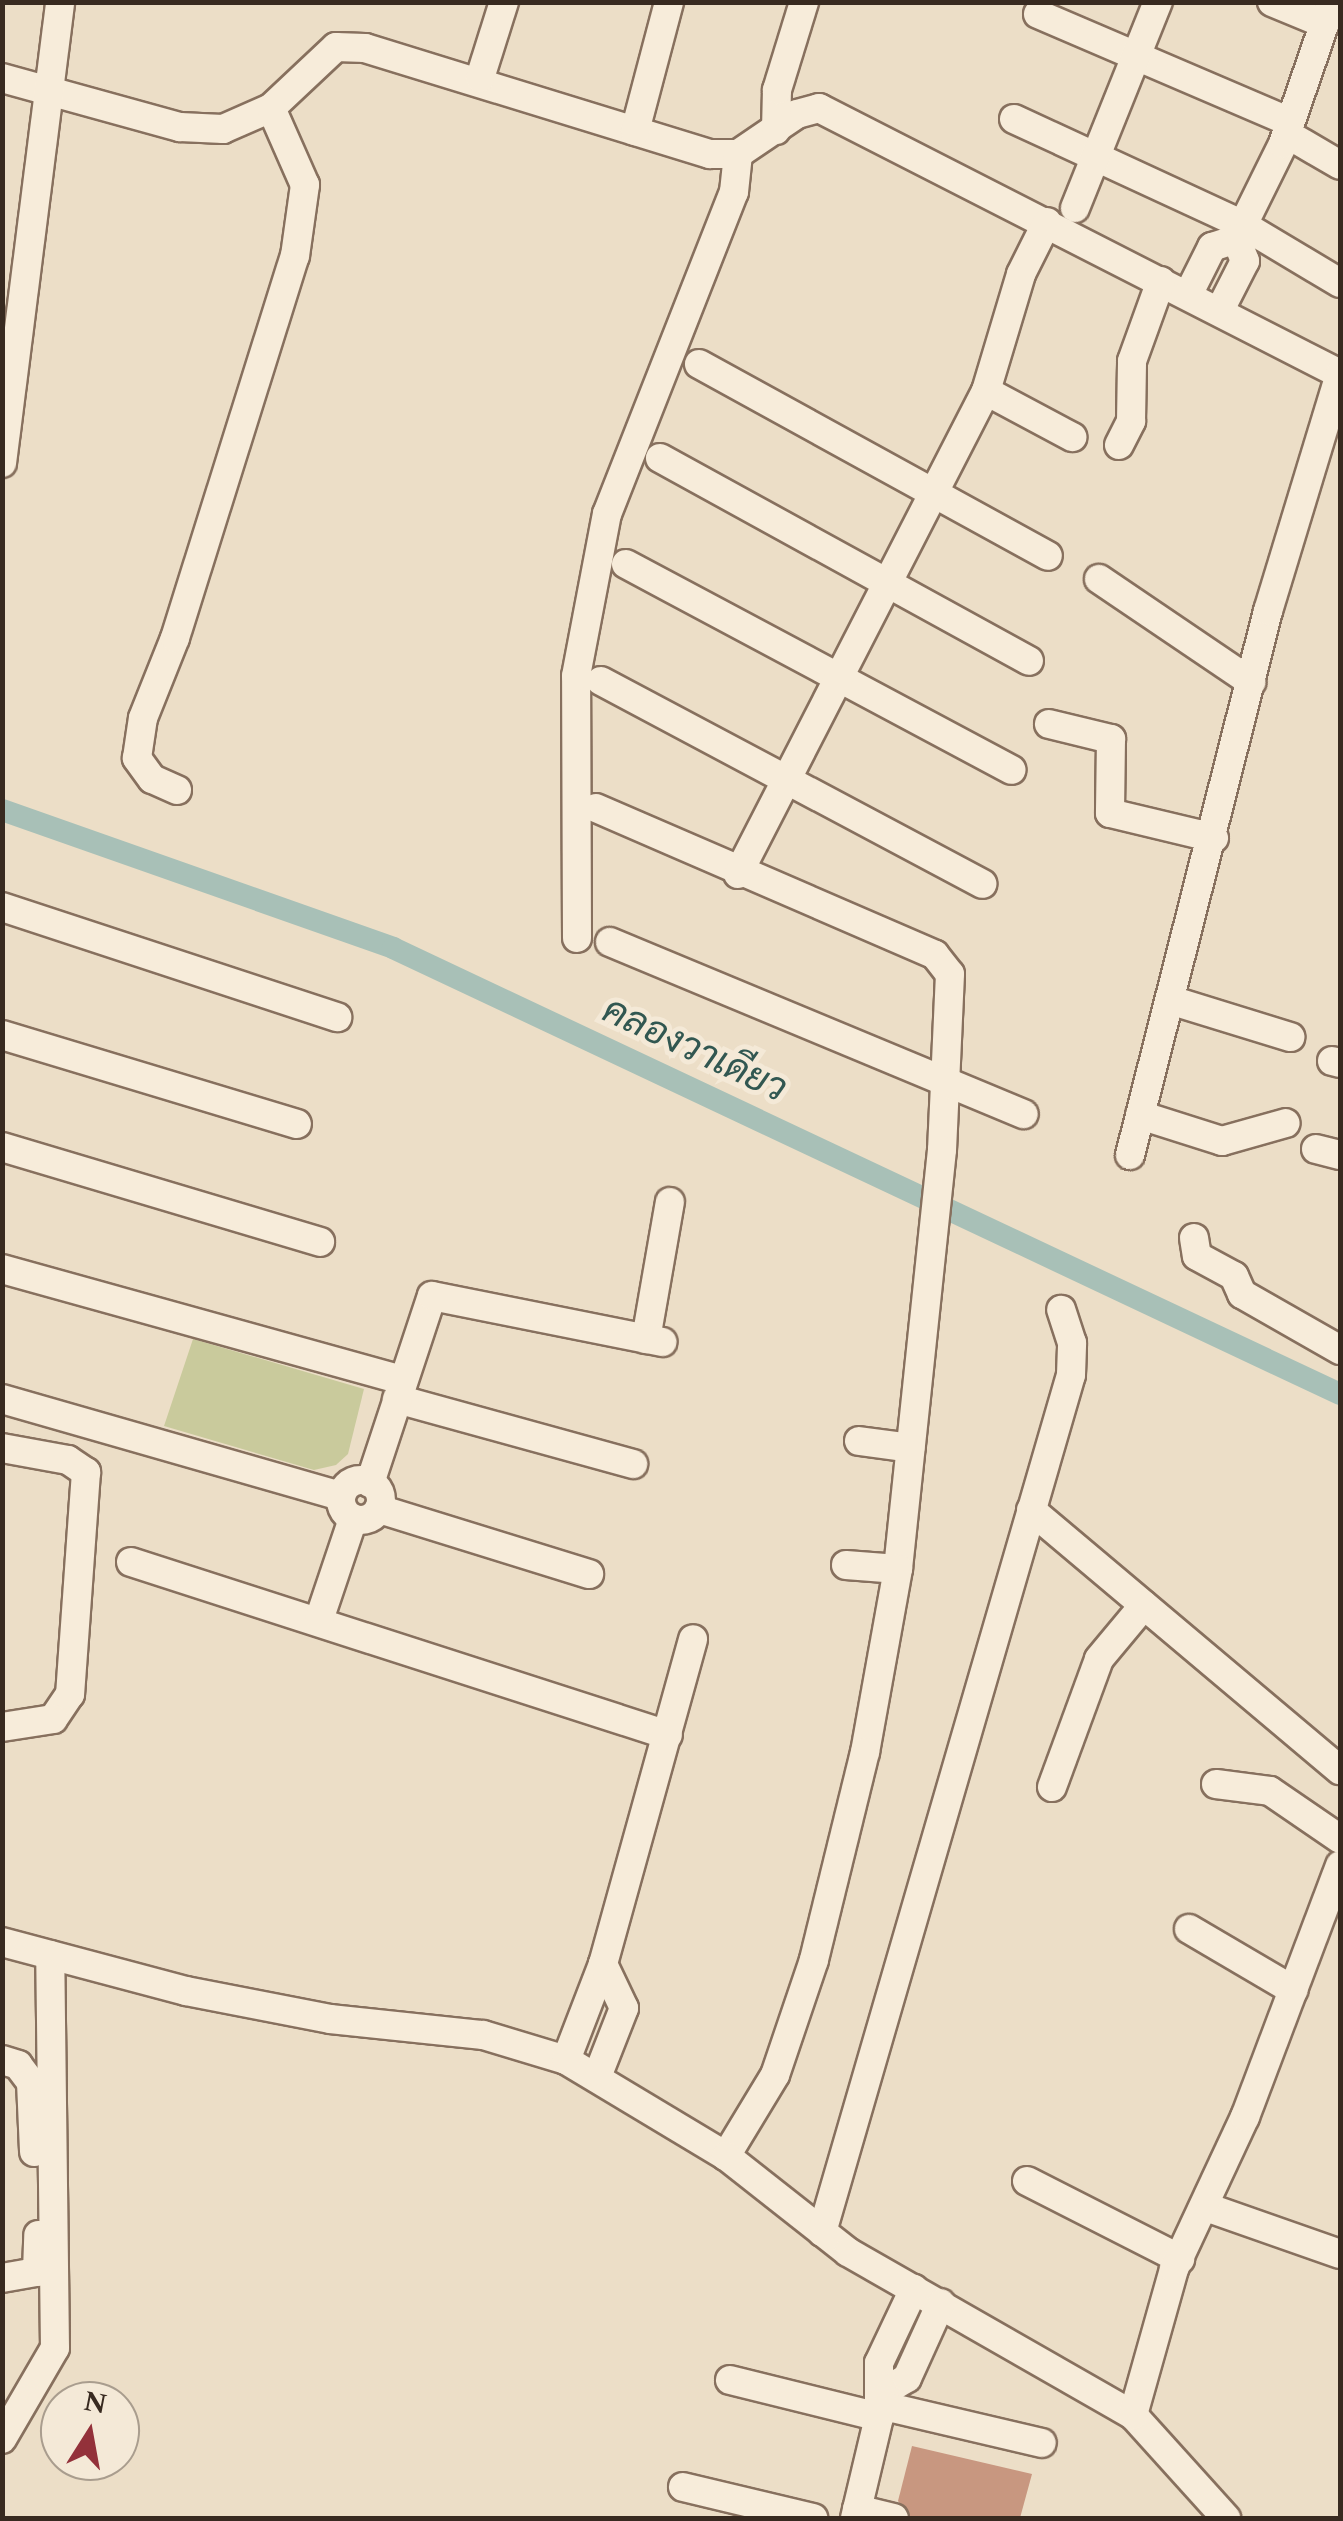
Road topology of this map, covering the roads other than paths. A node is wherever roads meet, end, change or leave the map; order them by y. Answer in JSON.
{"nodes":[{"id":1,"x":60,"y":2,"type":"edge"},
{"id":2,"x":504,"y":2,"type":"edge"},
{"id":3,"x":668,"y":2,"type":"edge"},
{"id":4,"x":804,"y":2,"type":"edge"},
{"id":5,"x":1158,"y":2,"type":"edge"},
{"id":6,"x":1272,"y":2,"type":"edge"},
{"id":7,"x":1038,"y":14,"type":"dead end"},
{"id":8,"x":1329,"y":30,"type":"edge"},
{"id":9,"x":1138,"y":58,"type":"junction"},
{"id":10,"x":2,"y":78,"type":"edge"},
{"id":11,"x":480,"y":78,"type":"junction"},
{"id":12,"x":50,"y":91,"type":"junction"},
{"id":13,"x":271,"y":108,"type":"junction"},
{"id":14,"x":1014,"y":119,"type":"dead end"},
{"id":15,"x":1288,"y":128,"type":"junction"},
{"id":16,"x":776,"y":130,"type":"junction"},
{"id":17,"x":635,"y":131,"type":"junction"},
{"id":18,"x":738,"y":154,"type":"junction"},
{"id":19,"x":1098,"y":158,"type":"junction"},
{"id":20,"x":1340,"y":164,"type":"edge"},
{"id":21,"x":1075,"y":208,"type":"dead end"},
{"id":22,"x":1048,"y":222,"type":"junction"},
{"id":23,"x":1240,"y":232,"type":"junction"},
{"id":24,"x":1161,"y":281,"type":"junction"},
{"id":25,"x":1340,"y":283,"type":"edge"},
{"id":26,"x":1188,"y":295,"type":"junction"},
{"id":27,"x":1220,"y":310,"type":"junction"},
{"id":28,"x":699,"y":364,"type":"dead end"},
{"id":29,"x":1340,"y":374,"type":"edge"},
{"id":30,"x":986,"y":391,"type":"junction"},
{"id":31,"x":1072,"y":437,"type":"dead end"},
{"id":32,"x":1120,"y":445,"type":"dead end"},
{"id":33,"x":660,"y":458,"type":"dead end"},
{"id":34,"x":2,"y":464,"type":"edge"},
{"id":35,"x":934,"y":490,"type":"junction"},
{"id":36,"x":1048,"y":556,"type":"dead end"},
{"id":37,"x":626,"y":564,"type":"dead end"},
{"id":38,"x":1099,"y":579,"type":"dead end"},
{"id":39,"x":886,"y":582,"type":"junction"},
{"id":40,"x":1029,"y":661,"type":"dead end"},
{"id":41,"x":838,"y":674,"type":"junction"},
{"id":42,"x":602,"y":682,"type":"dead end"},
{"id":43,"x":1251,"y":682,"type":"junction"},
{"id":44,"x":1049,"y":724,"type":"dead end"},
{"id":45,"x":1011,"y":770,"type":"dead end"},
{"id":46,"x":788,"y":779,"type":"junction"},
{"id":47,"x":177,"y":790,"type":"dead end"},
{"id":48,"x":596,"y":808,"type":"dead end"},
{"id":49,"x":1214,"y":838,"type":"junction"},
{"id":50,"x":738,"y":874,"type":"junction"},
{"id":51,"x":982,"y":884,"type":"dead end"},
{"id":52,"x":2,"y":907,"type":"edge"},
{"id":53,"x":577,"y":938,"type":"dead end"},
{"id":54,"x":610,"y":942,"type":"dead end"},
{"id":55,"x":1170,"y":1000,"type":"junction"},
{"id":56,"x":338,"y":1018,"type":"dead end"},
{"id":57,"x":2,"y":1035,"type":"edge"},
{"id":58,"x":1290,"y":1038,"type":"dead end"},
{"id":59,"x":941,"y":1082,"type":"junction"},
{"id":60,"x":1024,"y":1114,"type":"dead end"},
{"id":61,"x":1140,"y":1115,"type":"junction"},
{"id":62,"x":1286,"y":1122,"type":"dead end"},
{"id":63,"x":297,"y":1124,"type":"dead end"},
{"id":64,"x":2,"y":1148,"type":"edge"},
{"id":65,"x":1130,"y":1155,"type":"dead end"},
{"id":66,"x":670,"y":1202,"type":"dead end"},
{"id":67,"x":1194,"y":1238,"type":"dead end"},
{"id":68,"x":320,"y":1242,"type":"dead end"},
{"id":69,"x":2,"y":1268,"type":"edge"},
{"id":70,"x":1061,"y":1310,"type":"dead end"},
{"id":71,"x":1340,"y":1350,"type":"edge"},
{"id":72,"x":400,"y":1390,"type":"junction"},
{"id":73,"x":2,"y":1399,"type":"edge"},
{"id":74,"x":859,"y":1441,"type":"dead end"},
{"id":75,"x":2,"y":1448,"type":"edge"},
{"id":76,"x":911,"y":1448,"type":"junction"},
{"id":77,"x":633,"y":1464,"type":"dead end"},
{"id":78,"x":361,"y":1502,"type":"junction"},
{"id":79,"x":1031,"y":1510,"type":"junction"},
{"id":80,"x":131,"y":1562,"type":"dead end"},
{"id":81,"x":846,"y":1565,"type":"dead end"},
{"id":82,"x":898,"y":1569,"type":"junction"},
{"id":83,"x":589,"y":1574,"type":"dead end"},
{"id":84,"x":1144,"y":1605,"type":"junction"},
{"id":85,"x":319,"y":1620,"type":"junction"},
{"id":86,"x":693,"y":1640,"type":"dead end"},
{"id":87,"x":2,"y":1727,"type":"edge"},
{"id":88,"x":668,"y":1735,"type":"junction"},
{"id":89,"x":1340,"y":1770,"type":"edge"},
{"id":90,"x":1216,"y":1784,"type":"dead end"},
{"id":91,"x":1052,"y":1787,"type":"dead end"},
{"id":92,"x":1340,"y":1839,"type":"edge"},
{"id":93,"x":1340,"y":1865,"type":"edge"},
{"id":94,"x":1188,"y":1929,"type":"dead end"},
{"id":95,"x":2,"y":1942,"type":"edge"},
{"id":96,"x":50,"y":1955,"type":"junction"},
{"id":97,"x":603,"y":1964,"type":"junction"},
{"id":98,"x":1293,"y":1990,"type":"junction"},
{"id":99,"x":2,"y":2060,"type":"edge"},
{"id":100,"x":566,"y":2060,"type":"junction"},
{"id":101,"x":597,"y":2077,"type":"junction"},
{"id":102,"x":726,"y":2156,"type":"junction"},
{"id":103,"x":1027,"y":2181,"type":"dead end"},
{"id":104,"x":1206,"y":2206,"type":"junction"},
{"id":105,"x":822,"y":2232,"type":"junction"},
{"id":106,"x":1340,"y":2254,"type":"edge"},
{"id":107,"x":1180,"y":2258,"type":"junction"},
{"id":108,"x":2,"y":2278,"type":"edge"},
{"id":109,"x":914,"y":2289,"type":"junction"},
{"id":110,"x":941,"y":2303,"type":"junction"},
{"id":111,"x":730,"y":2380,"type":"dead end"},
{"id":112,"x":881,"y":2405,"type":"junction"},
{"id":113,"x":1133,"y":2415,"type":"junction"},
{"id":114,"x":2,"y":2439,"type":"edge"},
{"id":115,"x":1042,"y":2442,"type":"dead end"},
{"id":116,"x":682,"y":2487,"type":"dead end"},
{"id":117,"x":1216,"y":2513,"type":"edge"},
{"id":118,"x":856,"y":2514,"type":"edge"},
{"id":119,"x":813,"y":2518,"type":"edge"},
{"id":120,"x":894,"y":2518,"type":"edge"}],
"edges":[{"from":1,"to":12,"type":"street"},
{"from":2,"to":11,"type":"street"},
{"from":3,"to":17,"type":"street"},
{"from":4,"to":16,"type":"street"},
{"from":5,"to":9,"type":"street"},
{"from":6,"to":8,"type":"street"},
{"from":7,"to":9,"type":"street"},
{"from":8,"to":15,"type":"street"},
{"from":9,"to":15,"type":"street"},
{"from":9,"to":19,"type":"street"},
{"from":10,"to":12,"type":"street"},
{"from":11,"to":13,"type":"street"},
{"from":11,"to":17,"type":"street"},
{"from":12,"to":13,"type":"street"},
{"from":12,"to":34,"type":"street"},
{"from":13,"to":47,"type":"street"},
{"from":14,"to":19,"type":"street"},
{"from":15,"to":20,"type":"street"},
{"from":15,"to":23,"type":"street"},
{"from":16,"to":18,"type":"street"},
{"from":16,"to":22,"type":"street"},
{"from":17,"to":18,"type":"street"},
{"from":18,"to":53,"type":"street"},
{"from":19,"to":21,"type":"street"},
{"from":19,"to":23,"type":"street"},
{"from":22,"to":24,"type":"street"},
{"from":22,"to":30,"type":"street"},
{"from":23,"to":25,"type":"street"},
{"from":23,"to":26,"type":"street"},
{"from":23,"to":27,"type":"street"},
{"from":24,"to":26,"type":"street"},
{"from":24,"to":32,"type":"street"},
{"from":26,"to":27,"type":"street"},
{"from":27,"to":29,"type":"street"},
{"from":28,"to":35,"type":"street"},
{"from":29,"to":43,"type":"street"},
{"from":30,"to":31,"type":"street"},
{"from":30,"to":35,"type":"street"},
{"from":33,"to":39,"type":"street"},
{"from":35,"to":36,"type":"street"},
{"from":35,"to":39,"type":"street"},
{"from":37,"to":41,"type":"street"},
{"from":38,"to":43,"type":"street"},
{"from":39,"to":40,"type":"street"},
{"from":39,"to":41,"type":"street"},
{"from":41,"to":45,"type":"street"},
{"from":41,"to":46,"type":"street"},
{"from":42,"to":46,"type":"street"},
{"from":43,"to":49,"type":"street"},
{"from":44,"to":49,"type":"street"},
{"from":46,"to":50,"type":"street"},
{"from":46,"to":51,"type":"street"},
{"from":48,"to":50,"type":"street"},
{"from":49,"to":55,"type":"street"},
{"from":50,"to":59,"type":"street"},
{"from":52,"to":56,"type":"street"},
{"from":54,"to":59,"type":"street"},
{"from":55,"to":58,"type":"street"},
{"from":55,"to":61,"type":"street"},
{"from":57,"to":63,"type":"street"},
{"from":59,"to":60,"type":"street"},
{"from":59,"to":76,"type":"street"},
{"from":61,"to":62,"type":"street"},
{"from":61,"to":65,"type":"street"},
{"from":64,"to":68,"type":"street"},
{"from":66,"to":72,"type":"street"},
{"from":67,"to":71,"type":"street"},
{"from":69,"to":72,"type":"street"},
{"from":70,"to":79,"type":"street"},
{"from":72,"to":77,"type":"street"},
{"from":72,"to":78,"type":"street"},
{"from":73,"to":78,"type":"street"},
{"from":74,"to":76,"type":"street"},
{"from":75,"to":87,"type":"street"},
{"from":76,"to":82,"type":"street"},
{"from":78,"to":83,"type":"street"},
{"from":78,"to":85,"type":"street"},
{"from":79,"to":84,"type":"street"},
{"from":79,"to":105,"type":"street"},
{"from":80,"to":85,"type":"street"},
{"from":81,"to":82,"type":"street"},
{"from":82,"to":102,"type":"street"},
{"from":84,"to":89,"type":"street"},
{"from":84,"to":91,"type":"street"},
{"from":85,"to":88,"type":"street"},
{"from":86,"to":88,"type":"street"},
{"from":88,"to":97,"type":"street"},
{"from":90,"to":92,"type":"street"},
{"from":93,"to":98,"type":"street"},
{"from":94,"to":98,"type":"street"},
{"from":95,"to":96,"type":"street"},
{"from":96,"to":100,"type":"street"},
{"from":96,"to":114,"type":"street"},
{"from":97,"to":100,"type":"street"},
{"from":97,"to":101,"type":"street"},
{"from":98,"to":104,"type":"street"},
{"from":99,"to":108,"type":"street"},
{"from":100,"to":101,"type":"street"},
{"from":101,"to":102,"type":"street"},
{"from":102,"to":105,"type":"street"},
{"from":103,"to":107,"type":"street"},
{"from":104,"to":106,"type":"street"},
{"from":104,"to":107,"type":"street"},
{"from":105,"to":109,"type":"street"},
{"from":107,"to":113,"type":"street"},
{"from":109,"to":110,"type":"street"},
{"from":109,"to":112,"type":"street"},
{"from":110,"to":112,"type":"street"},
{"from":110,"to":113,"type":"street"},
{"from":111,"to":112,"type":"street"},
{"from":112,"to":115,"type":"street"},
{"from":112,"to":118,"type":"street"},
{"from":113,"to":117,"type":"street"},
{"from":116,"to":119,"type":"street"},
{"from":118,"to":120,"type":"street"}]}
